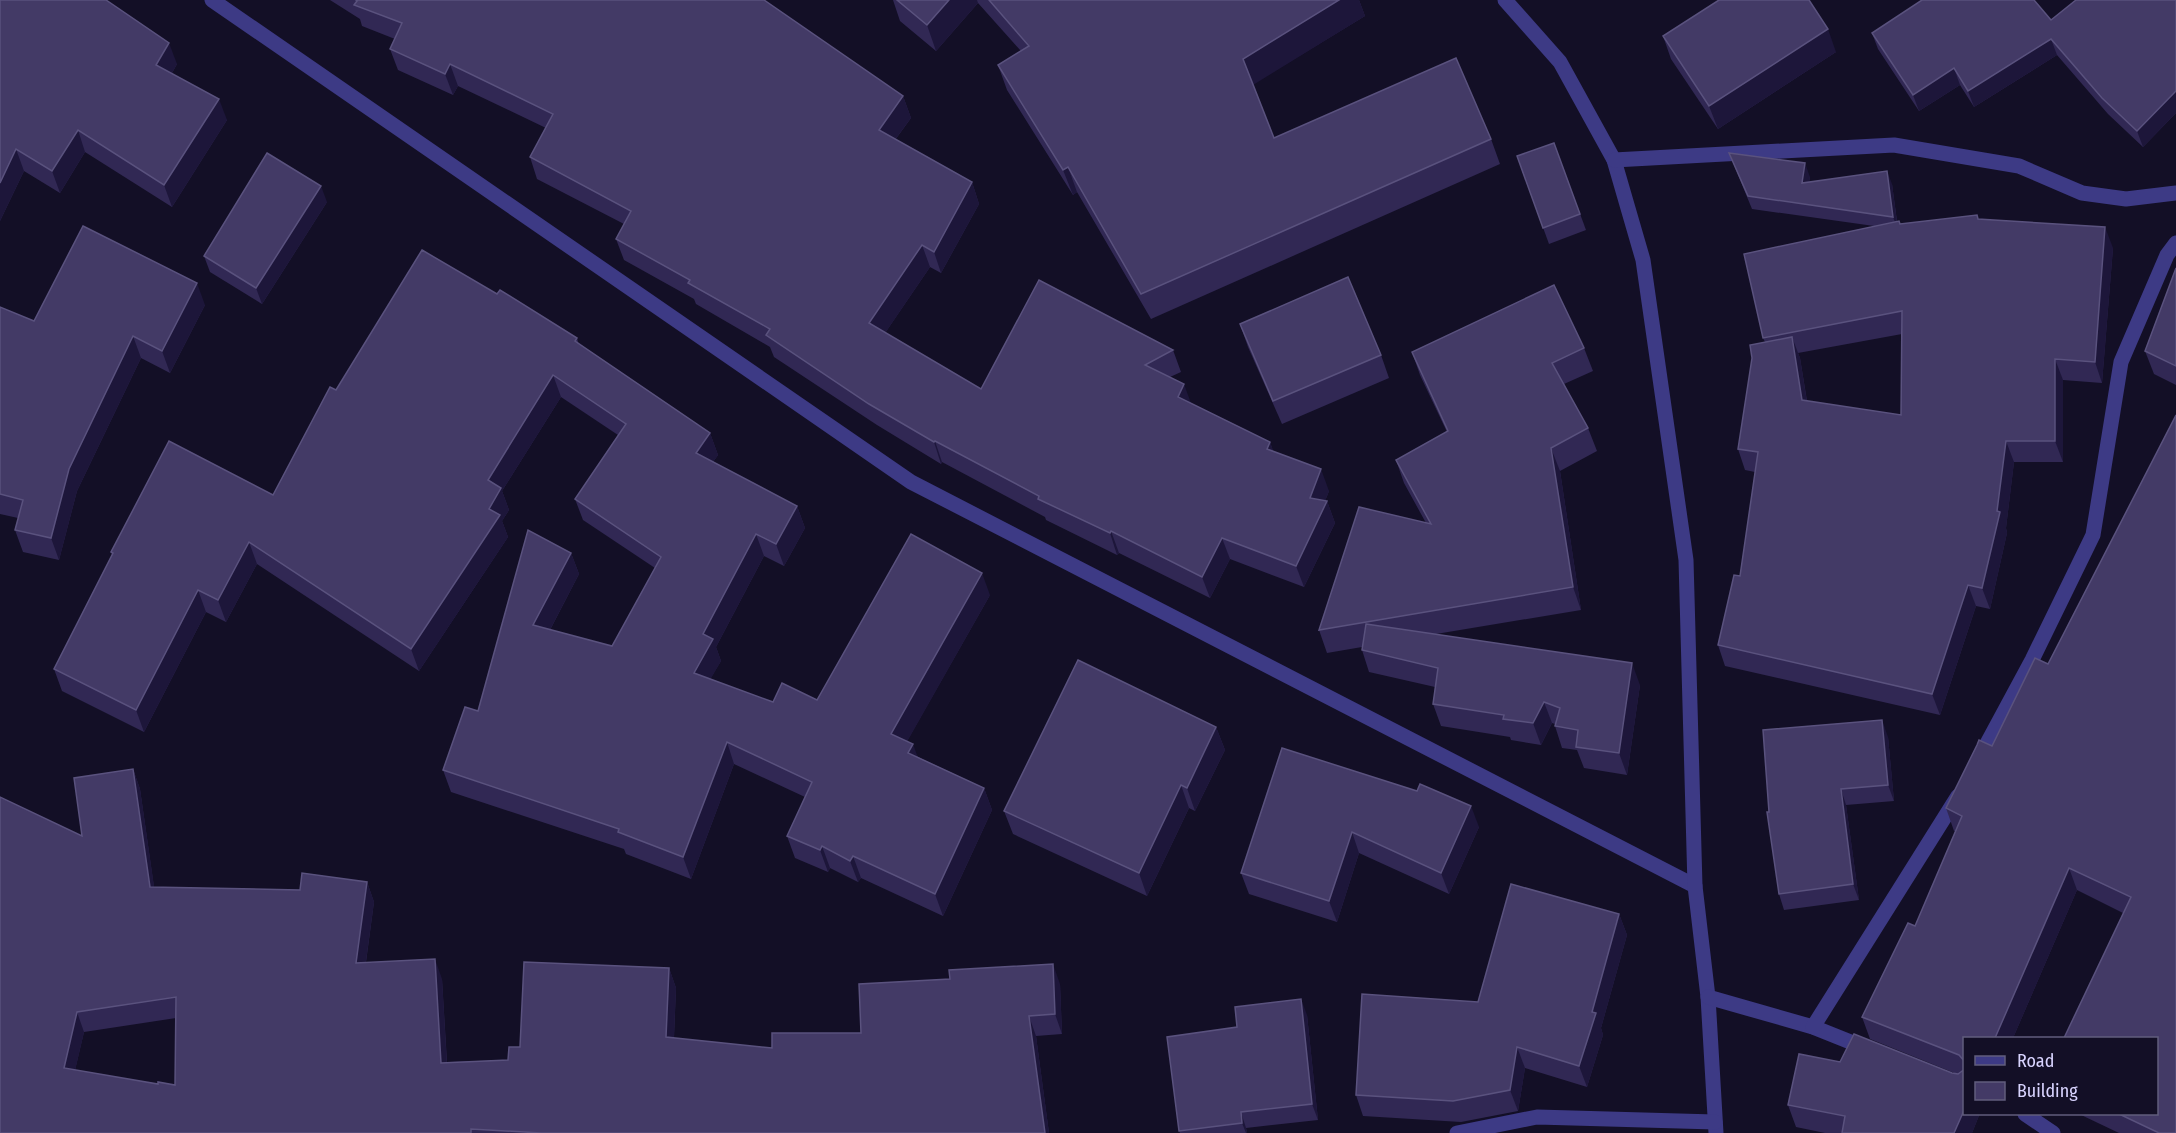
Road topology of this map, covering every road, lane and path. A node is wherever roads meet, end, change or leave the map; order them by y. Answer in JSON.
{"nodes":[{"id":1,"x":212,"y":0,"type":"edge"},
{"id":2,"x":1505,"y":0,"type":"edge"},
{"id":3,"x":1614,"y":160,"type":"junction"},
{"id":4,"x":2176,"y":194,"type":"edge"},
{"id":5,"x":2176,"y":243,"type":"edge"},
{"id":6,"x":1695,"y":886,"type":"junction"},
{"id":7,"x":1708,"y":997,"type":"junction"},
{"id":8,"x":1813,"y":1028,"type":"junction"},
{"id":9,"x":1878,"y":1053,"type":"edge"},
{"id":10,"x":2028,"y":1115,"type":"edge"},
{"id":11,"x":1715,"y":1128,"type":"edge"},
{"id":12,"x":1457,"y":1133,"type":"edge"},
{"id":13,"x":2053,"y":1133,"type":"edge"}],
"edges":[{"from":1,"to":6,"type":"street"},
{"from":2,"to":3,"type":"street"},
{"from":3,"to":4,"type":"street"},
{"from":3,"to":6,"type":"street"},
{"from":5,"to":8,"type":"street"},
{"from":6,"to":7,"type":"street"},
{"from":7,"to":8,"type":"street"},
{"from":7,"to":11,"type":"street"},
{"from":8,"to":9,"type":"street"},
{"from":10,"to":13,"type":"street"},
{"from":11,"to":12,"type":"street"}]}
